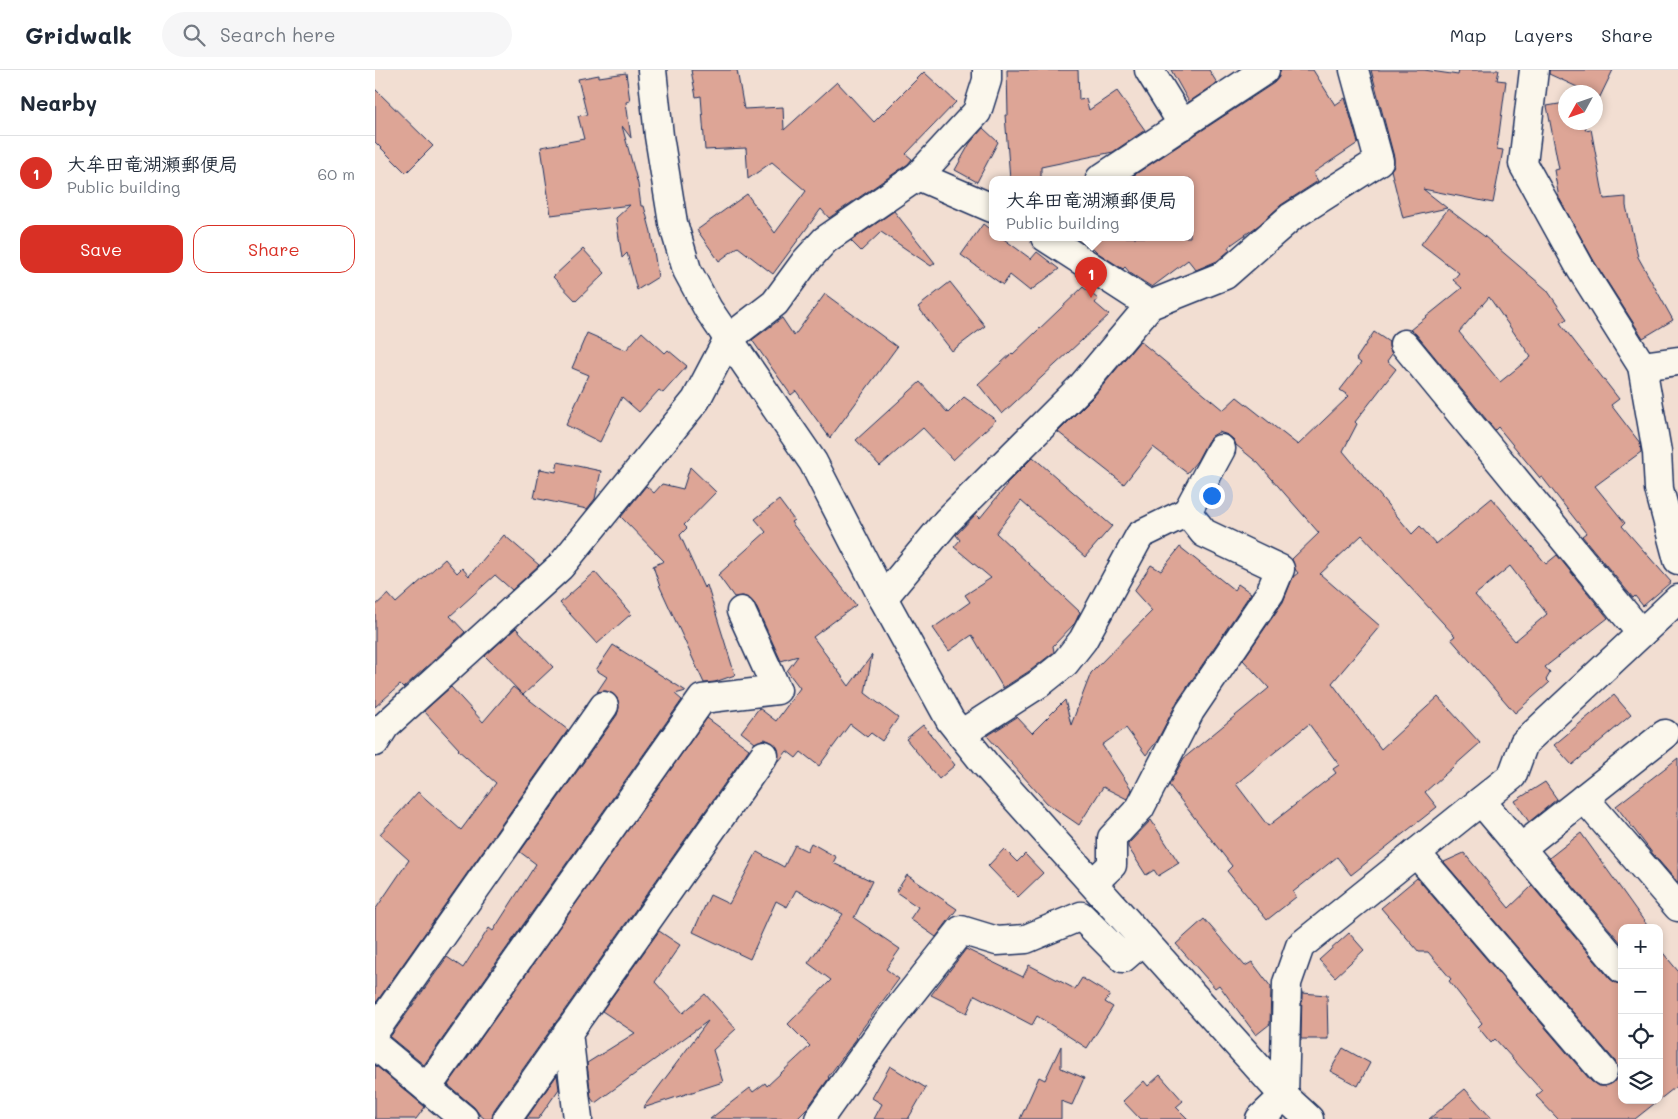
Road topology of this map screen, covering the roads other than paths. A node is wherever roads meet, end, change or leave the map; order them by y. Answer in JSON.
{"nodes":[{"id":1,"x":652,"y":70,"type":"edge"},
{"id":2,"x":987,"y":70,"type":"edge"},
{"id":3,"x":1149,"y":70,"type":"edge"},
{"id":4,"x":1265,"y":70,"type":"edge"},
{"id":5,"x":1354,"y":70,"type":"edge"},
{"id":6,"x":1534,"y":70,"type":"edge"},
{"id":7,"x":1183,"y":125,"type":"junction"},
{"id":8,"x":918,"y":176,"type":"junction"},
{"id":9,"x":1105,"y":176,"type":"edge"},
{"id":10,"x":989,"y":207,"type":"edge"},
{"id":11,"x":1051,"y":241,"type":"edge"},
{"id":12,"x":1150,"y":305,"type":"junction"},
{"id":13,"x":728,"y":339,"type":"junction"},
{"id":14,"x":1404,"y":344,"type":"dead end"},
{"id":15,"x":1678,"y":362,"type":"edge"},
{"id":16,"x":1642,"y":366,"type":"junction"},
{"id":17,"x":1221,"y":449,"type":"dead end"},
{"id":18,"x":1187,"y":512,"type":"junction"},
{"id":19,"x":1678,"y":560,"type":"edge"},
{"id":20,"x":883,"y":598,"type":"junction"},
{"id":21,"x":1678,"y":599,"type":"edge"},
{"id":22,"x":741,"y":611,"type":"dead end"},
{"id":23,"x":1641,"y":633,"type":"junction"},
{"id":24,"x":604,"y":706,"type":"dead end"},
{"id":25,"x":961,"y":734,"type":"junction"},
{"id":26,"x":1665,"y":734,"type":"dead end"},
{"id":27,"x":375,"y":742,"type":"edge"},
{"id":28,"x":765,"y":755,"type":"dead end"},
{"id":29,"x":1584,"y":798,"type":"junction"},
{"id":30,"x":1481,"y":801,"type":"junction"},
{"id":31,"x":1521,"y":848,"type":"junction"},
{"id":32,"x":1416,"y":852,"type":"junction"},
{"id":33,"x":1093,"y":883,"type":"junction"},
{"id":34,"x":1678,"y":907,"type":"edge"},
{"id":35,"x":1144,"y":940,"type":"junction"},
{"id":36,"x":1618,"y":964,"type":"edge"},
{"id":37,"x":375,"y":1031,"type":"edge"},
{"id":38,"x":568,"y":1032,"type":"junction"},
{"id":39,"x":375,"y":1046,"type":"edge"},
{"id":40,"x":1603,"y":1071,"type":"dead end"},
{"id":41,"x":427,"y":1088,"type":"junction"},
{"id":42,"x":1284,"y":1096,"type":"junction"},
{"id":43,"x":464,"y":1119,"type":"edge"},
{"id":44,"x":507,"y":1119,"type":"edge"},
{"id":45,"x":578,"y":1119,"type":"edge"},
{"id":46,"x":819,"y":1119,"type":"edge"},
{"id":47,"x":1260,"y":1119,"type":"edge"},
{"id":48,"x":1309,"y":1119,"type":"edge"}],
"edges":[{"from":1,"to":13,"type":"street"},
{"from":2,"to":8,"type":"street"},
{"from":3,"to":7,"type":"street"},
{"from":4,"to":7,"type":"street"},
{"from":5,"to":12,"type":"street"},
{"from":6,"to":16,"type":"street"},
{"from":7,"to":9,"type":"street"},
{"from":8,"to":10,"type":"street"},
{"from":8,"to":13,"type":"street"},
{"from":11,"to":12,"type":"street"},
{"from":12,"to":20,"type":"street"},
{"from":13,"to":20,"type":"street"},
{"from":13,"to":27,"type":"street"},
{"from":14,"to":23,"type":"street"},
{"from":15,"to":16,"type":"street"},
{"from":16,"to":19,"type":"street"},
{"from":17,"to":18,"type":"street"},
{"from":18,"to":25,"type":"street"},
{"from":18,"to":33,"type":"street"},
{"from":20,"to":25,"type":"street"},
{"from":21,"to":23,"type":"street"},
{"from":22,"to":41,"type":"street"},
{"from":23,"to":30,"type":"street"},
{"from":24,"to":37,"type":"street"},
{"from":25,"to":33,"type":"street"},
{"from":26,"to":29,"type":"street"},
{"from":28,"to":38,"type":"street"},
{"from":29,"to":31,"type":"street"},
{"from":29,"to":34,"type":"street"},
{"from":30,"to":31,"type":"street"},
{"from":30,"to":32,"type":"street"},
{"from":31,"to":36,"type":"street"},
{"from":32,"to":40,"type":"street"},
{"from":32,"to":42,"type":"street"},
{"from":33,"to":35,"type":"street"},
{"from":35,"to":42,"type":"street"},
{"from":35,"to":46,"type":"street"},
{"from":38,"to":44,"type":"street"},
{"from":38,"to":45,"type":"street"},
{"from":39,"to":41,"type":"street"},
{"from":41,"to":43,"type":"street"},
{"from":42,"to":47,"type":"street"},
{"from":42,"to":48,"type":"street"}]}
